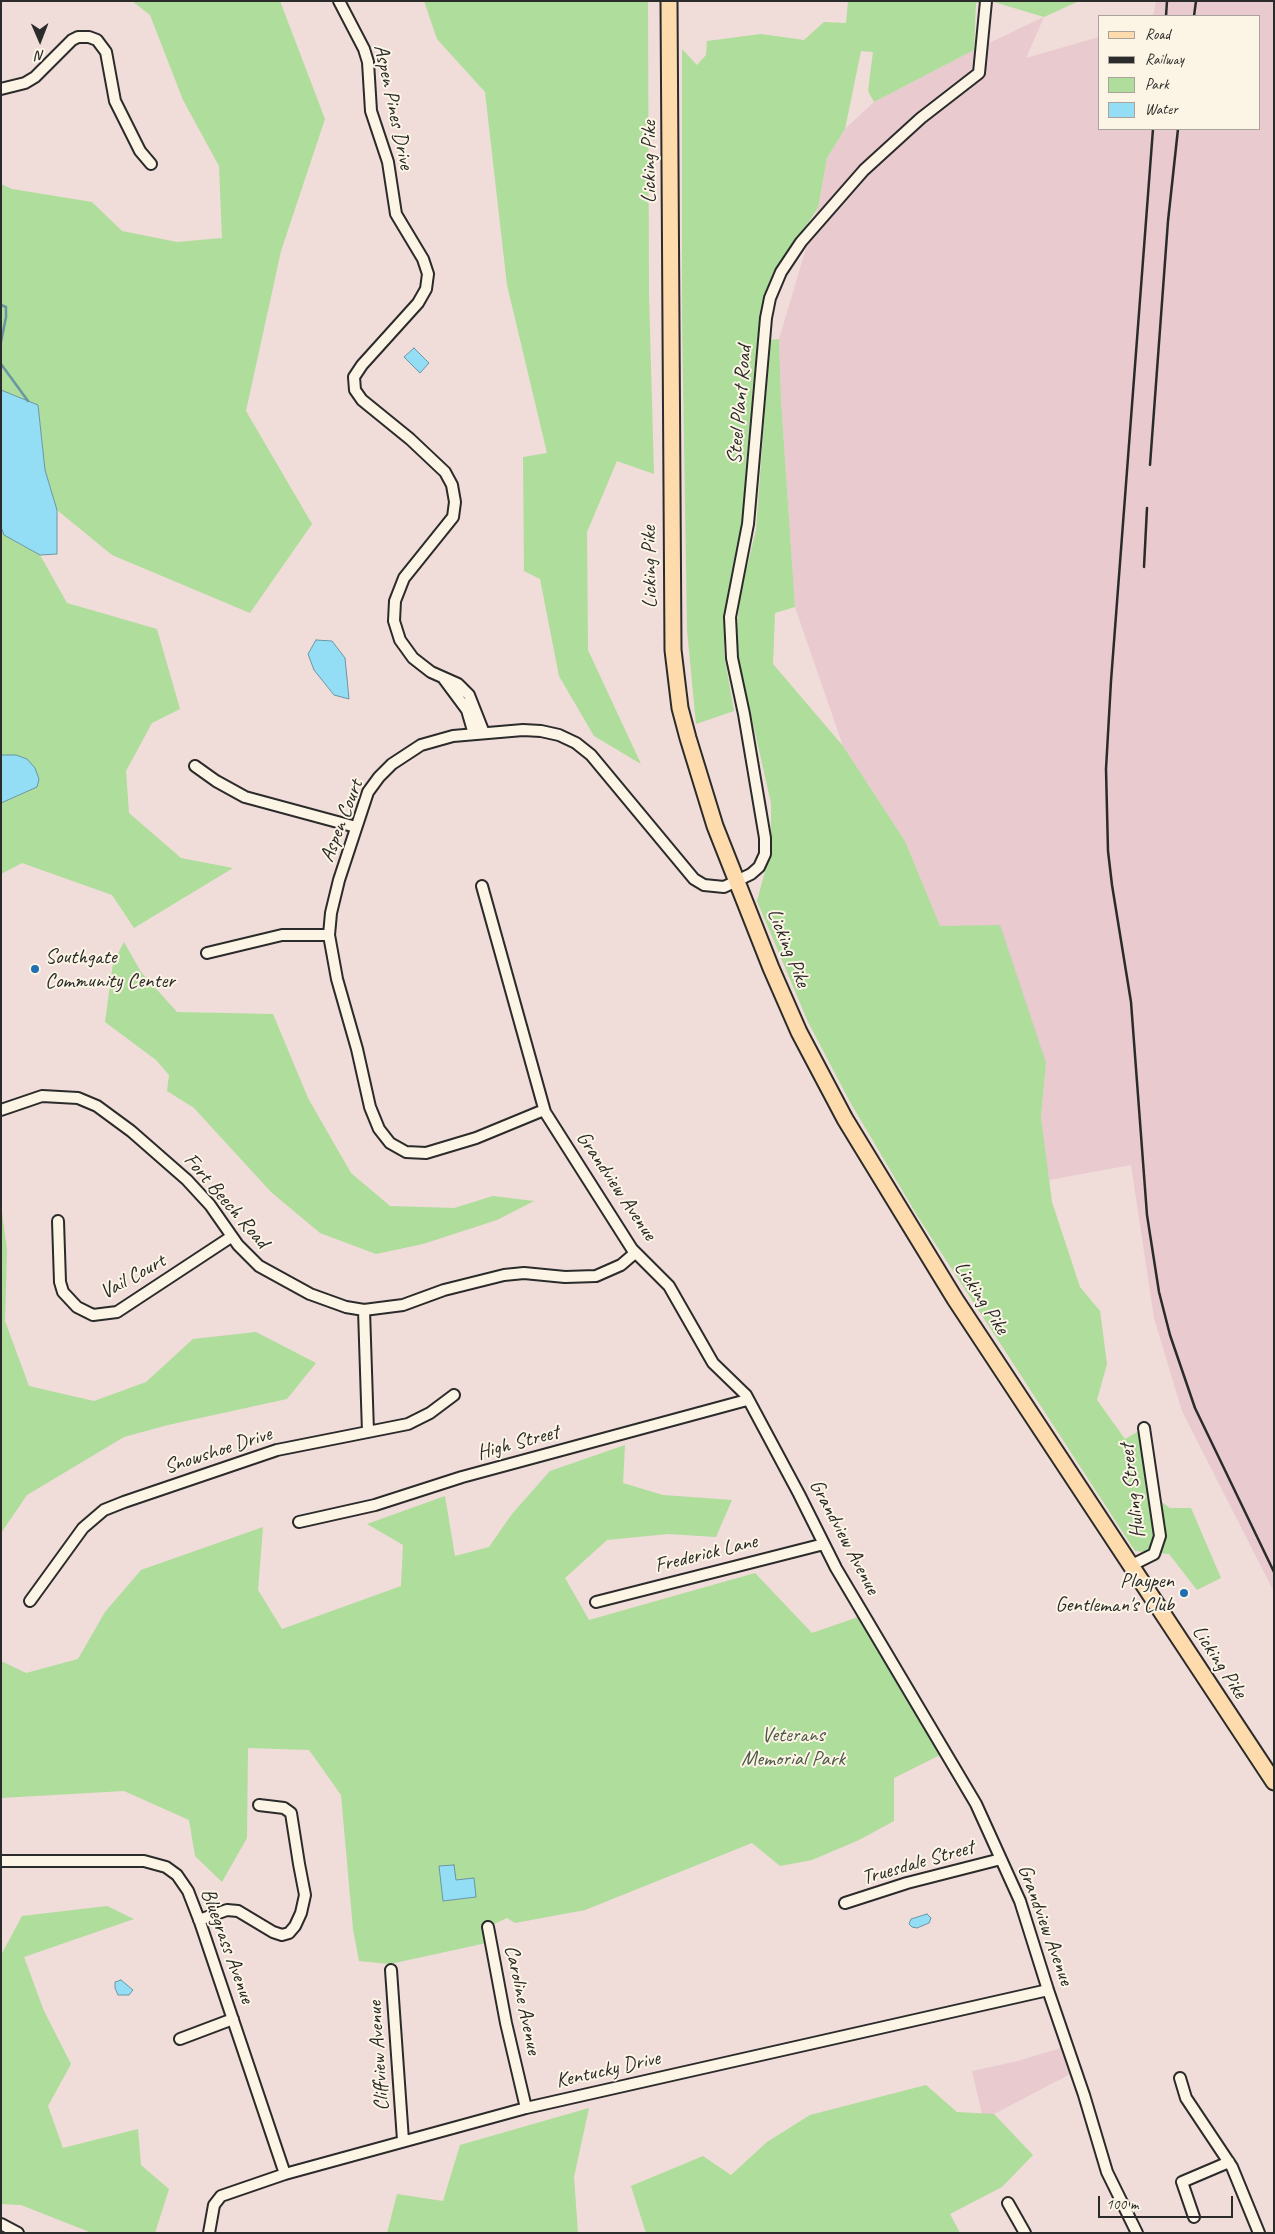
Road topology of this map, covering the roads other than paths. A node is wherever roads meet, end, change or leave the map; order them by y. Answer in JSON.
{"nodes":[{"id":1,"x":339,"y":1,"type":"edge"},
{"id":2,"x":669,"y":1,"type":"edge"},
{"id":3,"x":986,"y":1,"type":"edge"},
{"id":4,"x":1,"y":89,"type":"edge"},
{"id":5,"x":150,"y":164,"type":"dead end"},
{"id":6,"x":479,"y":733,"type":"junction"},
{"id":7,"x":195,"y":766,"type":"dead end"},
{"id":8,"x":356,"y":828,"type":"junction"},
{"id":9,"x":738,"y":882,"type":"junction"},
{"id":10,"x":482,"y":886,"type":"dead end"},
{"id":11,"x":329,"y":935,"type":"junction"},
{"id":12,"x":206,"y":953,"type":"dead end"},
{"id":13,"x":1,"y":1110,"type":"edge"},
{"id":14,"x":544,"y":1110,"type":"junction"},
{"id":15,"x":58,"y":1220,"type":"dead end"},
{"id":16,"x":231,"y":1237,"type":"junction"},
{"id":17,"x":635,"y":1253,"type":"junction"},
{"id":18,"x":364,"y":1310,"type":"junction"},
{"id":19,"x":454,"y":1395,"type":"dead end"},
{"id":20,"x":747,"y":1400,"type":"junction"},
{"id":21,"x":1144,"y":1428,"type":"dead end"},
{"id":22,"x":368,"y":1432,"type":"junction"},
{"id":23,"x":299,"y":1522,"type":"dead end"},
{"id":24,"x":824,"y":1544,"type":"junction"},
{"id":25,"x":1132,"y":1565,"type":"junction"},
{"id":26,"x":30,"y":1601,"type":"dead end"},
{"id":27,"x":596,"y":1602,"type":"dead end"},
{"id":28,"x":1274,"y":1782,"type":"edge"},
{"id":29,"x":259,"y":1805,"type":"dead end"},
{"id":30,"x":1001,"y":1859,"type":"junction"},
{"id":31,"x":1,"y":1861,"type":"edge"},
{"id":32,"x":845,"y":1903,"type":"dead end"},
{"id":33,"x":199,"y":1920,"type":"junction"},
{"id":34,"x":488,"y":1927,"type":"dead end"},
{"id":35,"x":391,"y":1970,"type":"dead end"},
{"id":36,"x":1048,"y":1990,"type":"junction"},
{"id":37,"x":233,"y":2020,"type":"junction"},
{"id":38,"x":180,"y":2039,"type":"dead end"},
{"id":39,"x":1180,"y":2078,"type":"dead end"},
{"id":40,"x":526,"y":2108,"type":"junction"},
{"id":41,"x":403,"y":2140,"type":"junction"},
{"id":42,"x":1229,"y":2162,"type":"junction"},
{"id":43,"x":285,"y":2174,"type":"junction"},
{"id":44,"x":1008,"y":2202,"type":"dead end"},
{"id":45,"x":1194,"y":2218,"type":"dead end"},
{"id":46,"x":1,"y":2224,"type":"edge"},
{"id":47,"x":18,"y":2233,"type":"edge"},
{"id":48,"x":209,"y":2233,"type":"edge"},
{"id":49,"x":1025,"y":2233,"type":"edge"},
{"id":50,"x":1137,"y":2233,"type":"edge"},
{"id":51,"x":1259,"y":2233,"type":"edge"}],
"edges":[{"from":1,"to":6,"type":"street","name":"Aspen Pines Drive"},
{"from":2,"to":9,"type":"main road","name":"Licking Pike"},
{"from":3,"to":9,"type":"street","name":"Steel Plant Road"},
{"from":4,"to":5,"type":"street"},
{"from":6,"to":8,"type":"street","name":"Aspen Court"},
{"from":6,"to":9,"type":"street","name":"Aspen Court"},
{"from":7,"to":8,"type":"street"},
{"from":8,"to":11,"type":"street","name":"Aspen Court"},
{"from":9,"to":25,"type":"main road","name":"Licking Pike"},
{"from":10,"to":14,"type":"street","name":"Grandview Avenue"},
{"from":11,"to":12,"type":"street"},
{"from":11,"to":14,"type":"street","name":"Aspen Court"},
{"from":13,"to":16,"type":"street","name":"Fort Beech Road"},
{"from":14,"to":17,"type":"street","name":"Grandview Avenue"},
{"from":15,"to":16,"type":"street","name":"Vail Court"},
{"from":16,"to":18,"type":"street","name":"Fort Beech Road"},
{"from":17,"to":18,"type":"street","name":"Fort Beech Road"},
{"from":17,"to":20,"type":"street","name":"Grandview Avenue"},
{"from":18,"to":22,"type":"street"},
{"from":19,"to":22,"type":"street","name":"Snowshoe Drive"},
{"from":20,"to":23,"type":"street","name":"High Street"},
{"from":20,"to":24,"type":"street","name":"Grandview Avenue"},
{"from":21,"to":25,"type":"street","name":"Huling Street"},
{"from":22,"to":26,"type":"street","name":"Snowshoe Drive"},
{"from":24,"to":27,"type":"street","name":"Frederick Lane"},
{"from":24,"to":30,"type":"street","name":"Grandview Avenue"},
{"from":25,"to":28,"type":"main road","name":"Licking Pike"},
{"from":29,"to":33,"type":"street"},
{"from":30,"to":32,"type":"street","name":"Truesdale Street"},
{"from":30,"to":36,"type":"street","name":"Grandview Avenue"},
{"from":31,"to":33,"type":"street","name":"Bluegrass Avenue"},
{"from":33,"to":37,"type":"street","name":"Bluegrass Avenue"},
{"from":34,"to":40,"type":"street","name":"Caroline Avenue"},
{"from":35,"to":41,"type":"street","name":"Cliffview Avenue"},
{"from":36,"to":40,"type":"street","name":"Kentucky Drive"},
{"from":36,"to":50,"type":"street","name":"Grandview Avenue"},
{"from":37,"to":38,"type":"street"},
{"from":37,"to":43,"type":"street","name":"Bluegrass Avenue"},
{"from":39,"to":42,"type":"street"},
{"from":40,"to":41,"type":"street","name":"Kentucky Drive"},
{"from":41,"to":43,"type":"street","name":"Kentucky Drive"},
{"from":42,"to":45,"type":"street"},
{"from":42,"to":51,"type":"street"},
{"from":43,"to":48,"type":"street","name":"Kentucky Drive"},
{"from":44,"to":49,"type":"street"},
{"from":46,"to":47,"type":"street"}]}
